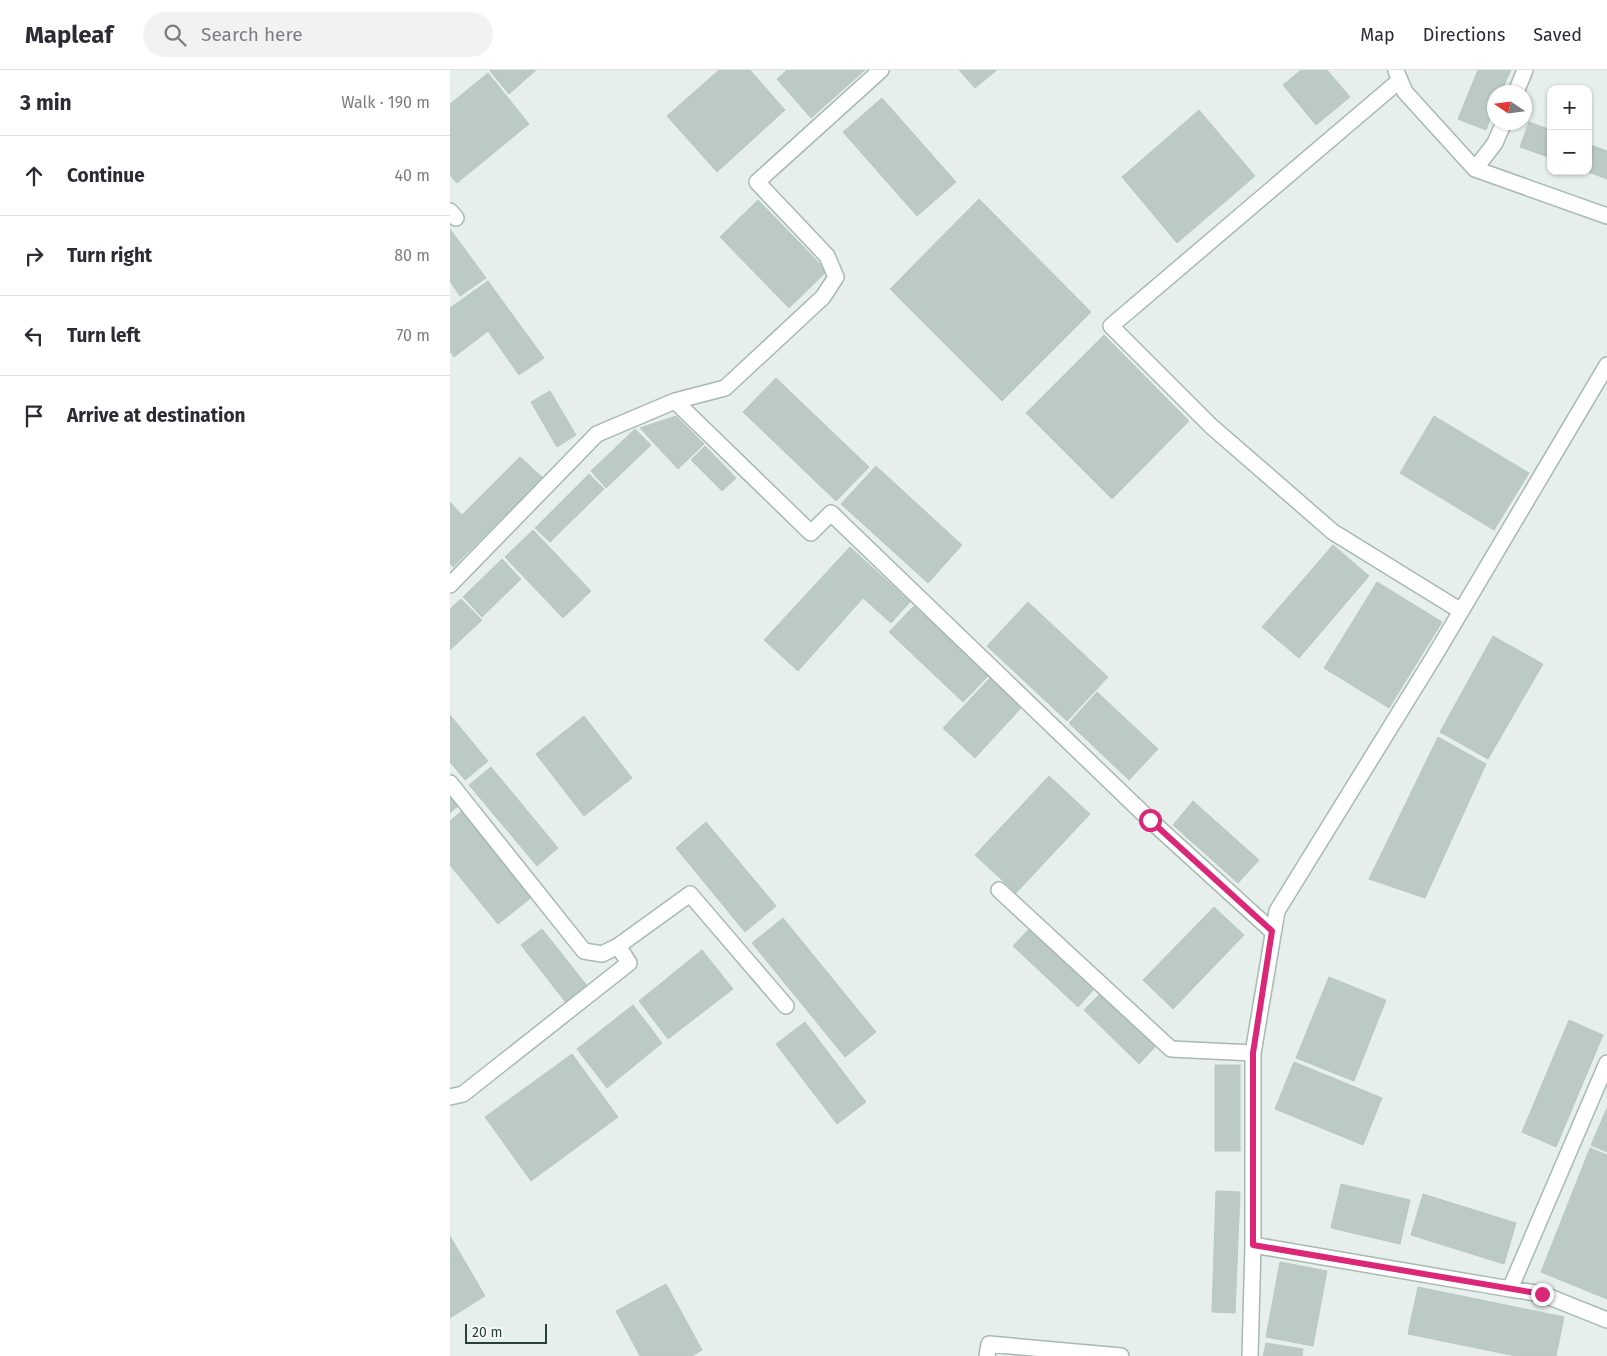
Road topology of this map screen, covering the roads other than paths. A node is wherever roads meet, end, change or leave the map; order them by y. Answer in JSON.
{"nodes":[{"id":1,"x":881,"y":70,"type":"edge"},
{"id":2,"x":1525,"y":70,"type":"edge"},
{"id":3,"x":1398,"y":75,"type":"edge"},
{"id":4,"x":1519,"y":85,"type":"edge"},
{"id":5,"x":1501,"y":130,"type":"edge"},
{"id":6,"x":1475,"y":169,"type":"junction"},
{"id":7,"x":1607,"y":216,"type":"edge"},
{"id":8,"x":1607,"y":365,"type":"edge"},
{"id":9,"x":675,"y":401,"type":"junction"},
{"id":10,"x":450,"y":585,"type":"edge"},
{"id":11,"x":1461,"y":611,"type":"junction"},
{"id":12,"x":450,"y":783,"type":"edge"},
{"id":13,"x":999,"y":890,"type":"dead end"},
{"id":14,"x":1272,"y":931,"type":"junction"},
{"id":15,"x":618,"y":946,"type":"junction"},
{"id":16,"x":786,"y":1006,"type":"dead end"},
{"id":17,"x":1253,"y":1053,"type":"junction"},
{"id":18,"x":1607,"y":1064,"type":"edge"},
{"id":19,"x":450,"y":1096,"type":"edge"},
{"id":20,"x":1253,"y":1245,"type":"junction"},
{"id":21,"x":1510,"y":1289,"type":"junction"},
{"id":22,"x":1607,"y":1320,"type":"edge"},
{"id":23,"x":987,"y":1356,"type":"edge"},
{"id":24,"x":1121,"y":1356,"type":"edge"},
{"id":25,"x":1250,"y":1356,"type":"edge"}],
"edges":[{"from":1,"to":9,"type":"street"},
{"from":2,"to":4,"type":"street"},
{"from":3,"to":6,"type":"street"},
{"from":3,"to":11,"type":"street"},
{"from":5,"to":6,"type":"street"},
{"from":6,"to":7,"type":"street"},
{"from":8,"to":11,"type":"street"},
{"from":9,"to":10,"type":"street"},
{"from":9,"to":14,"type":"street"},
{"from":11,"to":14,"type":"street"},
{"from":12,"to":15,"type":"street"},
{"from":13,"to":17,"type":"street"},
{"from":14,"to":17,"type":"street"},
{"from":15,"to":16,"type":"street"},
{"from":15,"to":19,"type":"street"},
{"from":17,"to":20,"type":"street"},
{"from":18,"to":21,"type":"street"},
{"from":20,"to":21,"type":"street"},
{"from":20,"to":25,"type":"street"},
{"from":21,"to":22,"type":"street"},
{"from":23,"to":24,"type":"street"}]}
